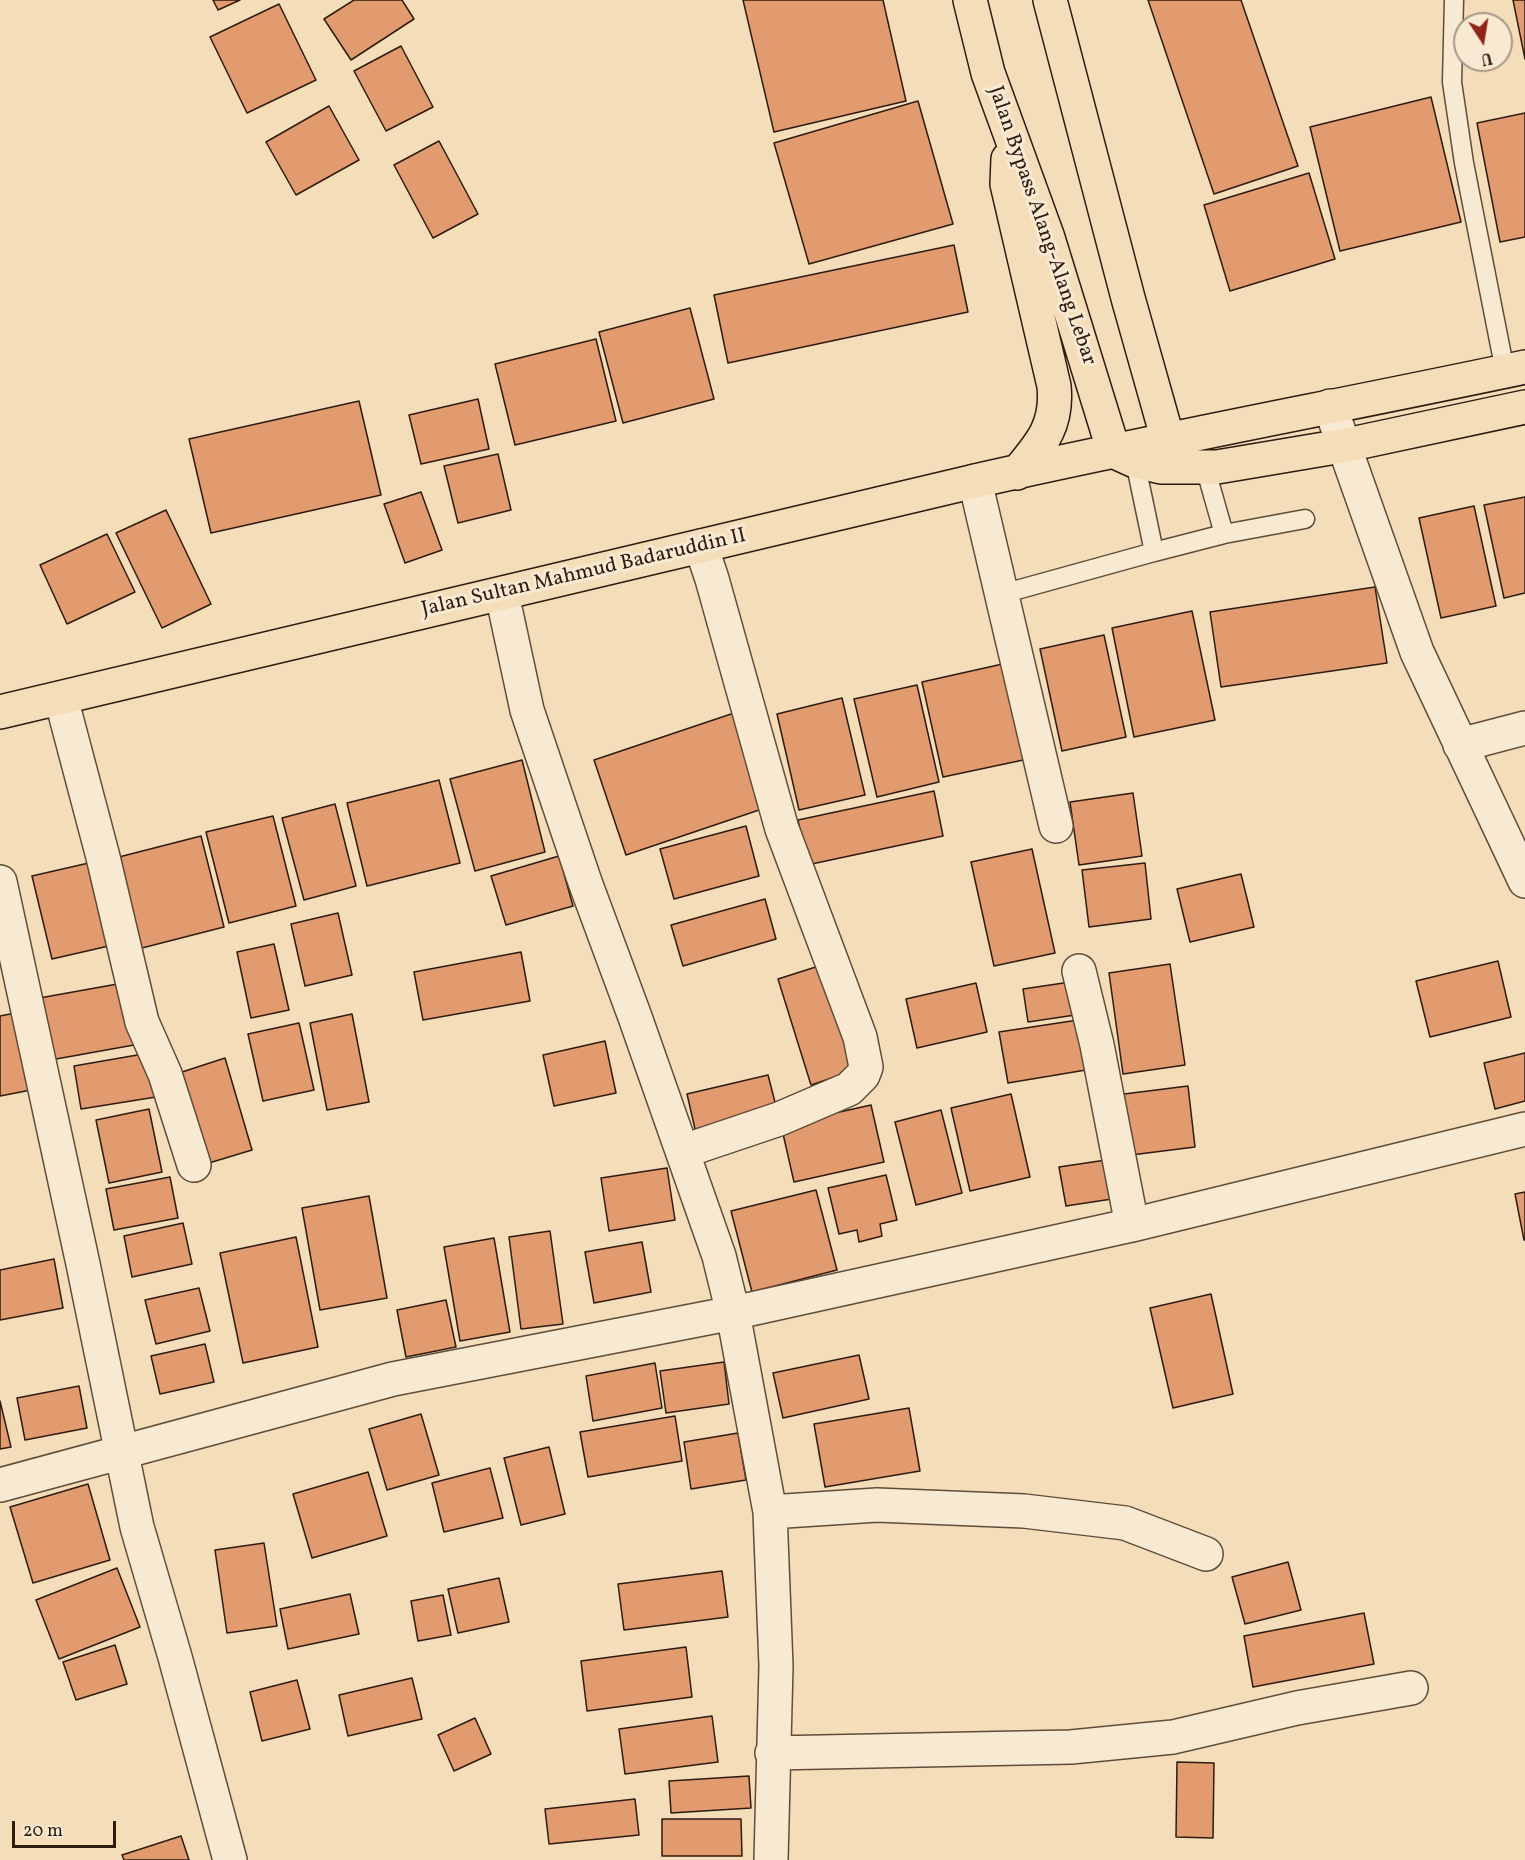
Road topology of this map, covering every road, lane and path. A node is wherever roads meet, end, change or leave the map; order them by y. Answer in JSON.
{"nodes":[{"id":1,"x":970,"y":0,"type":"edge"},
{"id":2,"x":1050,"y":0,"type":"edge"},
{"id":3,"x":1454,"y":0,"type":"edge"},
{"id":4,"x":1012,"y":137,"type":"junction"},
{"id":5,"x":1515,"y":369,"type":"edge"},
{"id":6,"x":1330,"y":405,"type":"junction"},
{"id":7,"x":1525,"y":407,"type":"edge"},
{"id":8,"x":1168,"y":440,"type":"junction"},
{"id":9,"x":1342,"y":446,"type":"junction"},
{"id":10,"x":1124,"y":456,"type":"junction"},
{"id":11,"x":1206,"y":467,"type":"junction"},
{"id":12,"x":1017,"y":473,"type":"junction"},
{"id":13,"x":975,"y":482,"type":"junction"},
{"id":14,"x":1305,"y":519,"type":"dead end"},
{"id":15,"x":1224,"y":534,"type":"junction"},
{"id":16,"x":701,"y":546,"type":"junction"},
{"id":17,"x":1154,"y":552,"type":"junction"},
{"id":18,"x":502,"y":594,"type":"junction"},
{"id":19,"x":1002,"y":594,"type":"junction"},
{"id":20,"x":61,"y":698,"type":"junction"},
{"id":21,"x":0,"y":712,"type":"edge"},
{"id":22,"x":1525,"y":728,"type":"edge"},
{"id":23,"x":1460,"y":745,"type":"junction"},
{"id":24,"x":1056,"y":826,"type":"dead end"},
{"id":25,"x":1525,"y":881,"type":"edge"},
{"id":26,"x":0,"y":882,"type":"edge"},
{"id":27,"x":1079,"y":971,"type":"dead end"},
{"id":28,"x":1525,"y":1129,"type":"edge"},
{"id":29,"x":684,"y":1151,"type":"junction"},
{"id":30,"x":194,"y":1165,"type":"dead end"},
{"id":31,"x":1132,"y":1225,"type":"junction"},
{"id":32,"x":733,"y":1313,"type":"junction"},
{"id":33,"x":122,"y":1453,"type":"junction"},
{"id":34,"x":0,"y":1485,"type":"edge"},
{"id":35,"x":770,"y":1512,"type":"junction"},
{"id":36,"x":1206,"y":1554,"type":"dead end"},
{"id":37,"x":1411,"y":1688,"type":"dead end"},
{"id":38,"x":772,"y":1752,"type":"junction"},
{"id":39,"x":230,"y":1860,"type":"edge"},
{"id":40,"x":771,"y":1860,"type":"edge"}],
"edges":[{"from":1,"to":4,"type":"highway","name":"Jalan Bypass Alang-Alang Lebar"},
{"from":2,"to":8,"type":"highway"},
{"from":3,"to":5,"type":"lane"},
{"from":4,"to":10,"type":"highway","name":"Jalan Bypass Alang-Alang Lebar"},
{"from":4,"to":12,"type":"highway"},
{"from":5,"to":6,"type":"highway","name":"Jalan Sultan Mahmud Badaruddin II"},
{"from":6,"to":8,"type":"highway","name":"Jalan Sultan Mahmud Badaruddin II"},
{"from":6,"to":9,"type":"street"},
{"from":7,"to":9,"type":"highway"},
{"from":8,"to":10,"type":"highway","name":"Jalan Sultan Mahmud Badaruddin II"},
{"from":9,"to":11,"type":"highway"},
{"from":9,"to":23,"type":"street"},
{"from":10,"to":11,"type":"highway"},
{"from":10,"to":12,"type":"highway","name":"Jalan Sultan Mahmud Badaruddin II"},
{"from":10,"to":17,"type":"lane"},
{"from":11,"to":15,"type":"lane"},
{"from":12,"to":13,"type":"highway","name":"Jalan Sultan Mahmud Badaruddin II"},
{"from":13,"to":16,"type":"highway","name":"Jalan Sultan Mahmud Badaruddin II"},
{"from":13,"to":19,"type":"street"},
{"from":14,"to":15,"type":"lane"},
{"from":15,"to":17,"type":"lane"},
{"from":16,"to":18,"type":"highway","name":"Jalan Sultan Mahmud Badaruddin II"},
{"from":16,"to":29,"type":"street"},
{"from":17,"to":19,"type":"lane"},
{"from":18,"to":20,"type":"highway","name":"Jalan Sultan Mahmud Badaruddin II"},
{"from":18,"to":29,"type":"street"},
{"from":19,"to":24,"type":"street"},
{"from":20,"to":21,"type":"highway","name":"Jalan Sultan Mahmud Badaruddin II"},
{"from":20,"to":30,"type":"street"},
{"from":22,"to":23,"type":"street"},
{"from":23,"to":25,"type":"street"},
{"from":26,"to":33,"type":"street"},
{"from":27,"to":31,"type":"street"},
{"from":28,"to":31,"type":"street"},
{"from":29,"to":32,"type":"street"},
{"from":31,"to":32,"type":"street"},
{"from":32,"to":33,"type":"street"},
{"from":32,"to":35,"type":"street"},
{"from":33,"to":34,"type":"street"},
{"from":33,"to":39,"type":"street"},
{"from":35,"to":36,"type":"street"},
{"from":35,"to":38,"type":"street"},
{"from":37,"to":38,"type":"street"},
{"from":38,"to":40,"type":"street"}]}
